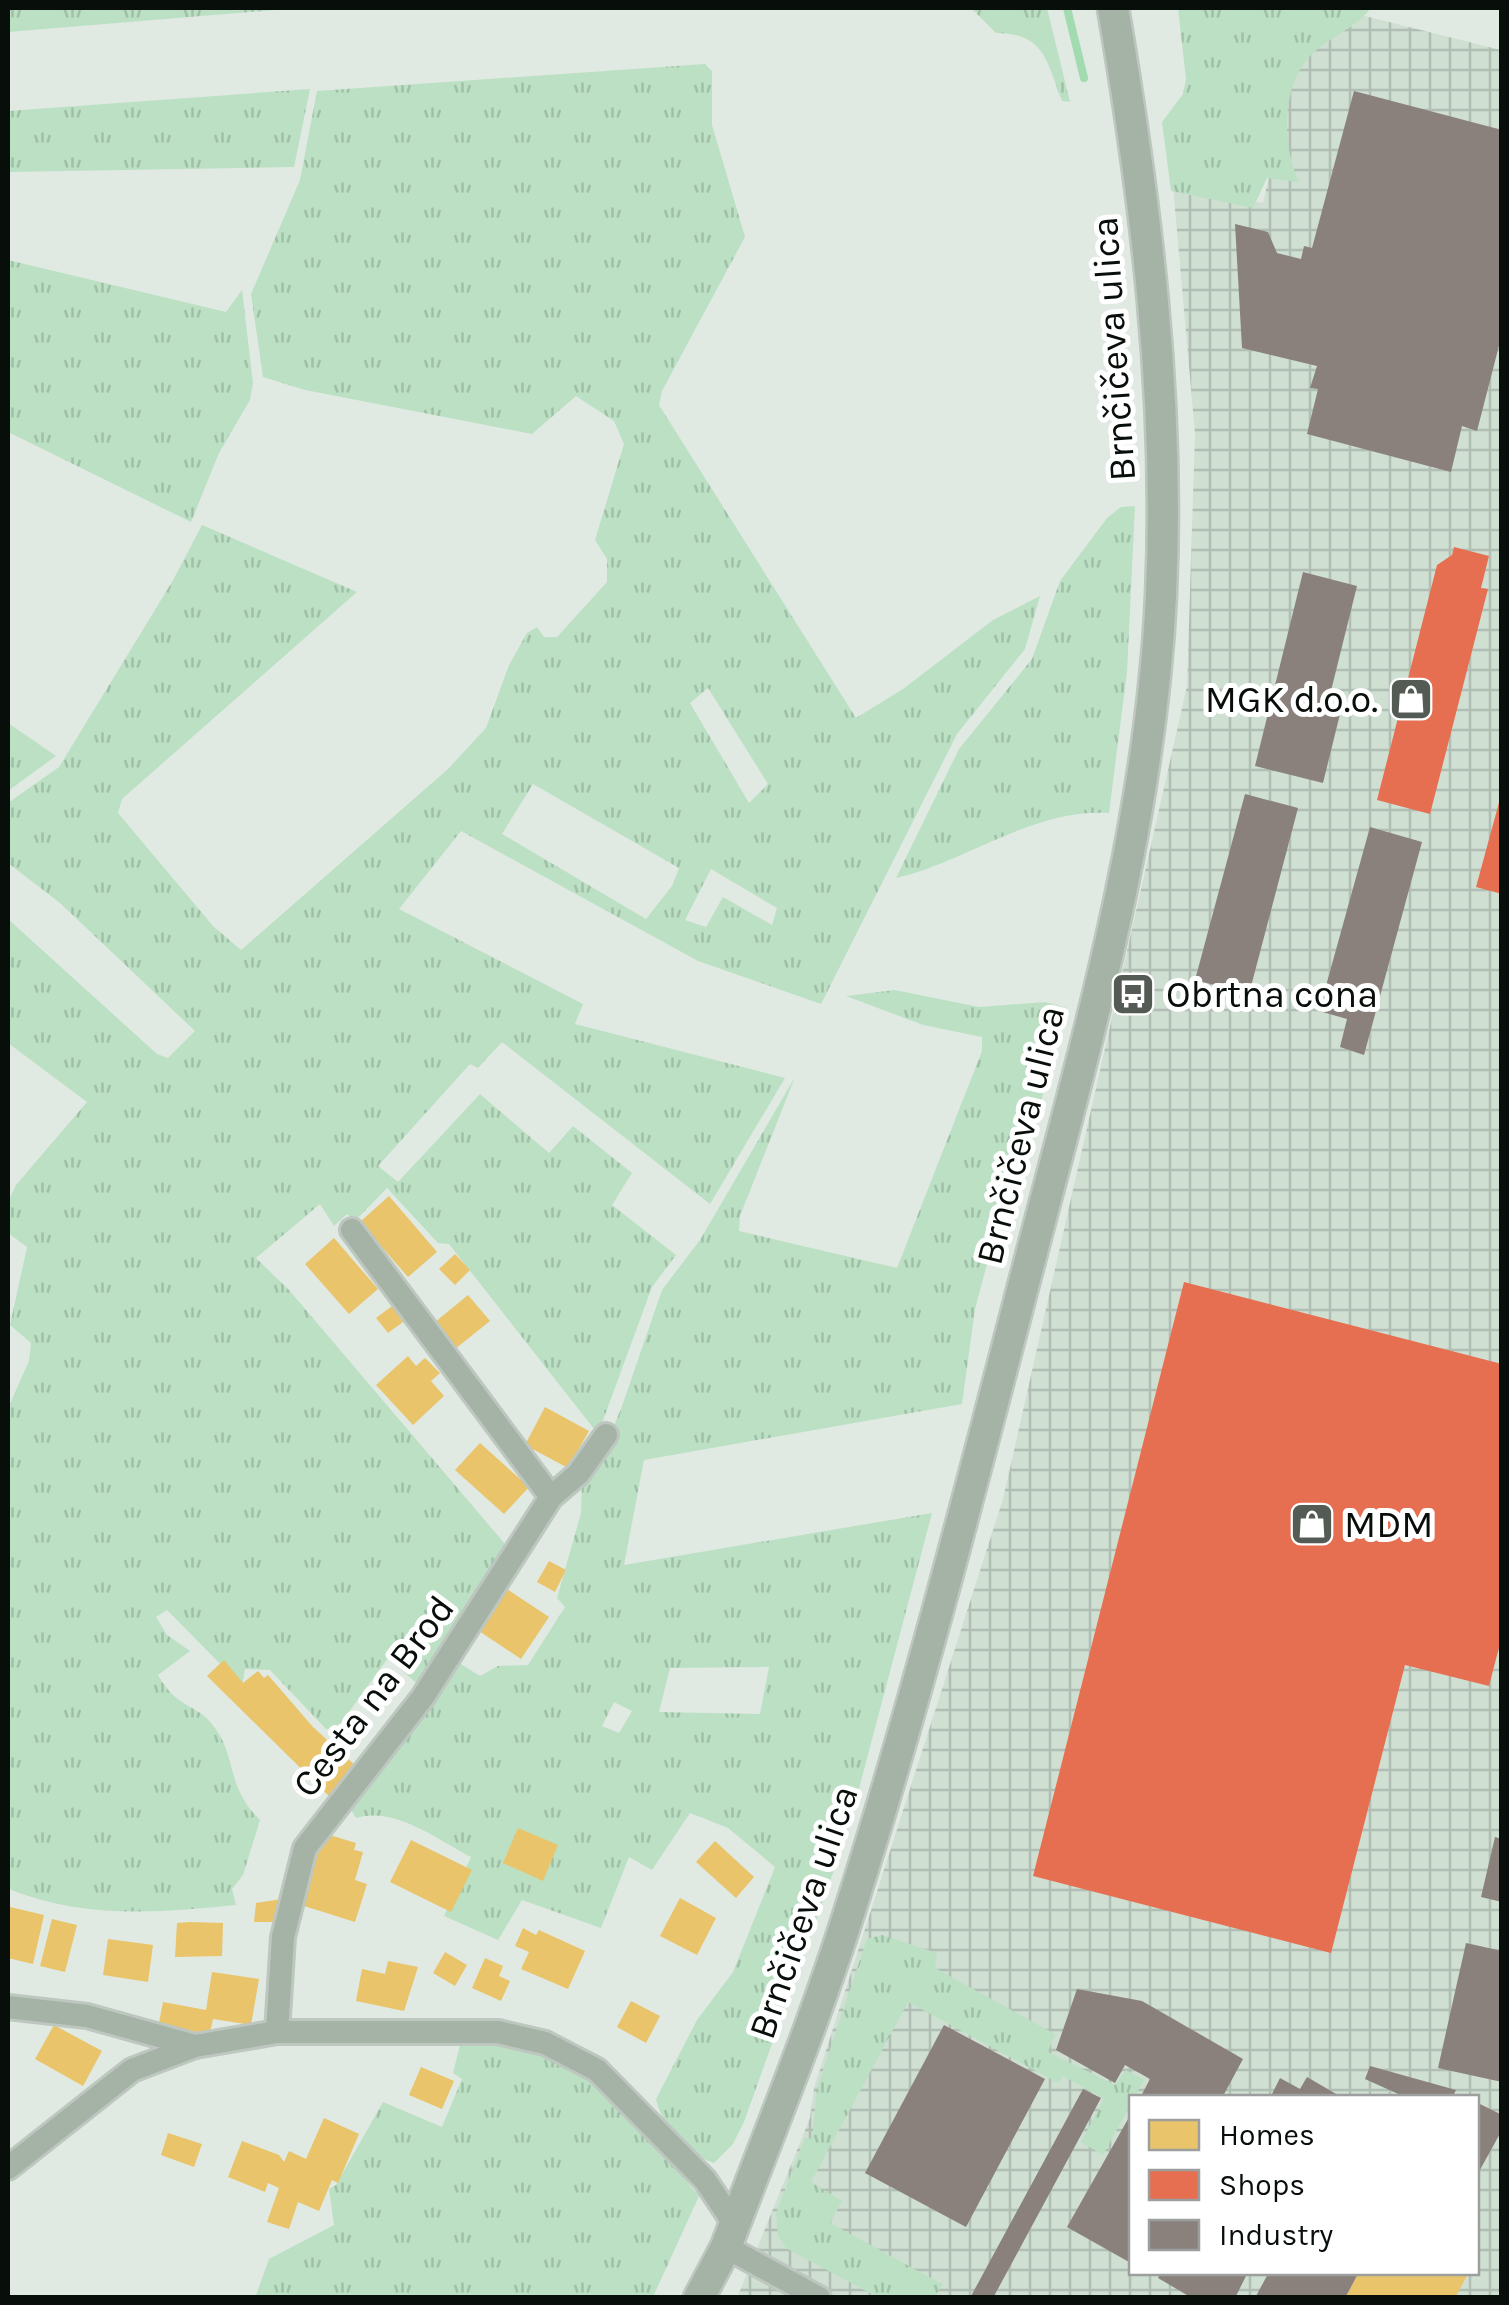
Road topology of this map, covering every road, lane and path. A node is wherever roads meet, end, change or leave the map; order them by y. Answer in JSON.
{"nodes":[{"id":1,"x":1113,"y":8,"type":"edge"},
{"id":2,"x":352,"y":1230,"type":"dead end"},
{"id":3,"x":606,"y":1435,"type":"dead end"},
{"id":4,"x":551,"y":1497,"type":"junction"},
{"id":5,"x":8,"y":2006,"type":"edge"},
{"id":6,"x":278,"y":2032,"type":"junction"},
{"id":7,"x":195,"y":2046,"type":"junction"},
{"id":8,"x":8,"y":2168,"type":"edge"},
{"id":9,"x":730,"y":2236,"type":"junction"},
{"id":10,"x":699,"y":2298,"type":"edge"},
{"id":11,"x":819,"y":2298,"type":"edge"}],
"edges":[{"from":1,"to":9,"type":"street","name":"Brnčičeva ulica"},
{"from":2,"to":4,"type":"street"},
{"from":3,"to":4,"type":"street","name":"Cesta na Brod"},
{"from":4,"to":6,"type":"street","name":"Cesta na Brod"},
{"from":5,"to":7,"type":"street"},
{"from":6,"to":7,"type":"street"},
{"from":6,"to":9,"type":"street"},
{"from":7,"to":8,"type":"street"},
{"from":9,"to":10,"type":"street","name":"Brnčičeva ulica"},
{"from":9,"to":11,"type":"street"}]}
